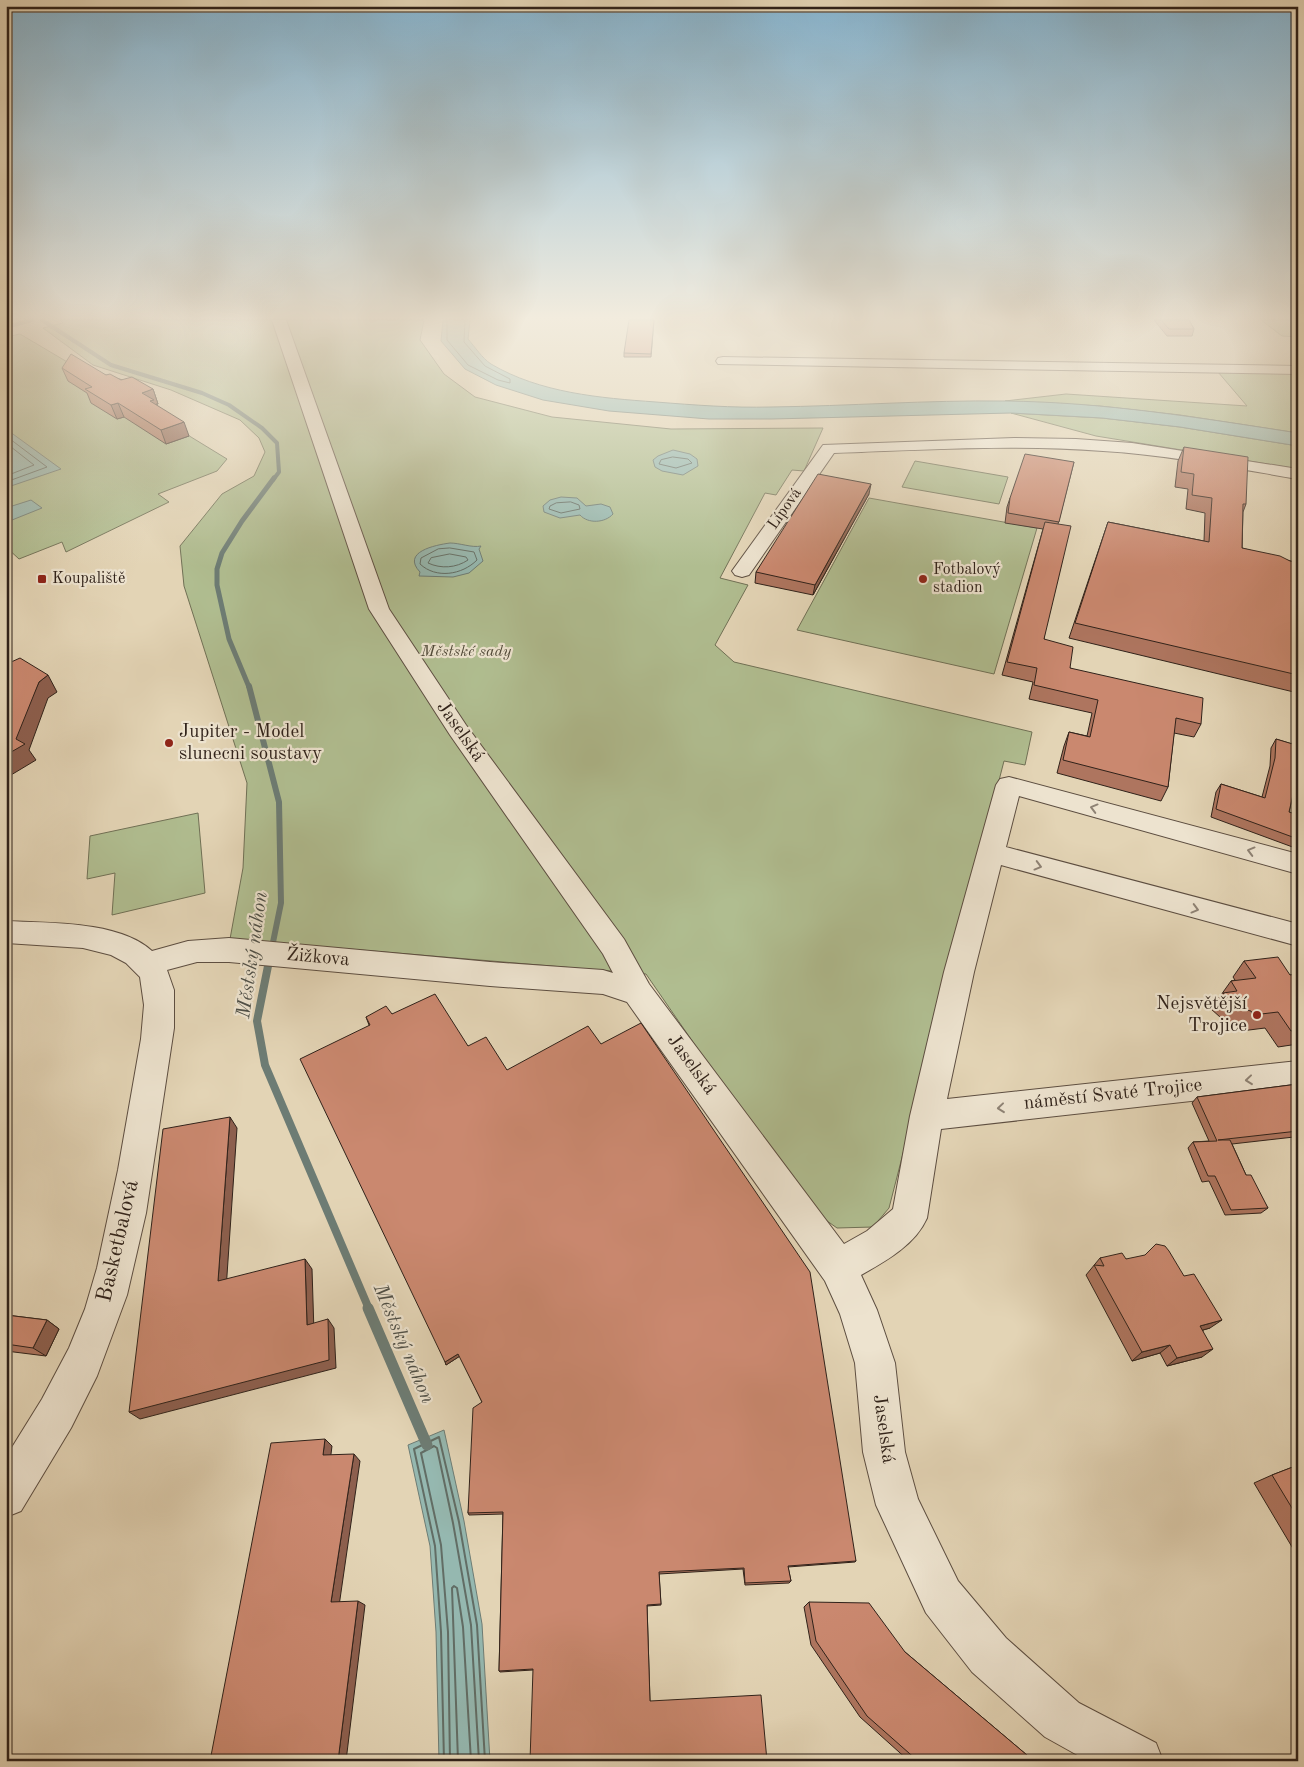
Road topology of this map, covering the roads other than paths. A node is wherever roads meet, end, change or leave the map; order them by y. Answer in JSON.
{"nodes":[{"id":1,"x":308,"y":402,"type":"edge"},
{"id":2,"x":1298,"y":474,"type":"edge"},
{"id":3,"x":742,"y":571,"type":"dead end"},
{"id":4,"x":992,"y":853,"type":"junction"},
{"id":5,"x":1298,"y":864,"type":"edge"},
{"id":6,"x":6,"y":932,"type":"edge"},
{"id":7,"x":1298,"y":935,"type":"edge"},
{"id":8,"x":149,"y":965,"type":"junction"},
{"id":9,"x":638,"y":993,"type":"junction"},
{"id":10,"x":1298,"y":1074,"type":"edge"},
{"id":11,"x":928,"y":1116,"type":"junction"},
{"id":12,"x":838,"y":1268,"type":"junction"},
{"id":13,"x":6,"y":1496,"type":"edge"},
{"id":14,"x":1138,"y":1761,"type":"edge"}],
"edges":[{"from":1,"to":9,"type":"street","name":"Jaselská"},
{"from":2,"to":3,"type":"street","name":"Lípová"},
{"from":5,"to":4,"type":"street","one_way":true},
{"from":4,"to":7,"type":"street","one_way":true},
{"from":4,"to":11,"type":"street"},
{"from":6,"to":8,"type":"street"},
{"from":8,"to":9,"type":"street","name":"Žižkova"},
{"from":8,"to":13,"type":"street","name":"Basketbalová"},
{"from":9,"to":12,"type":"street","name":"Jaselská"},
{"from":10,"to":11,"type":"street","name":"náměstí Svaté Trojice","one_way":true},
{"from":11,"to":12,"type":"street"},
{"from":12,"to":14,"type":"street","name":"Jaselská"}]}
